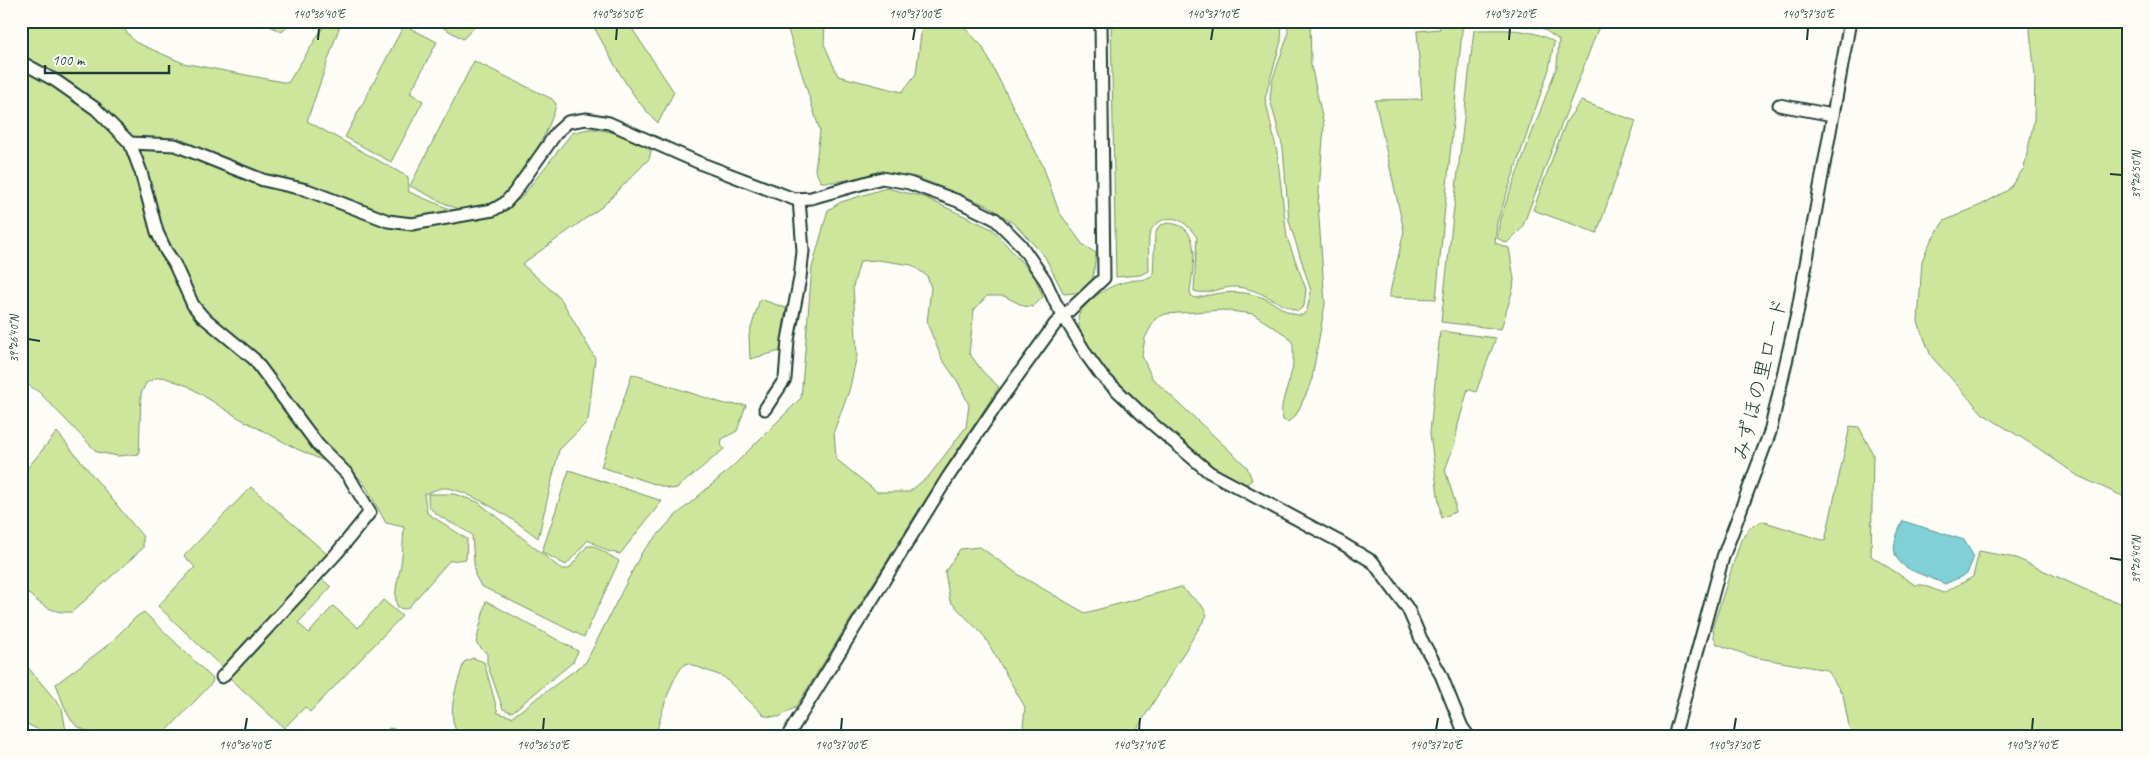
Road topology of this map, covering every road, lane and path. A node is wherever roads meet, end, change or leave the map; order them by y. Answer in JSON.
{"nodes":[{"id":1,"x":1101,"y":21,"type":"edge"},
{"id":2,"x":1850,"y":21,"type":"edge"},
{"id":3,"x":21,"y":62,"type":"edge"},
{"id":4,"x":1779,"y":105,"type":"dead end"},
{"id":5,"x":1833,"y":115,"type":"junction"},
{"id":6,"x":130,"y":143,"type":"junction"},
{"id":7,"x":799,"y":199,"type":"junction"},
{"id":8,"x":1062,"y":316,"type":"junction"},
{"id":9,"x":764,"y":409,"type":"dead end"},
{"id":10,"x":222,"y":677,"type":"dead end"},
{"id":11,"x":787,"y":737,"type":"edge"},
{"id":12,"x":1469,"y":737,"type":"edge"},
{"id":13,"x":1674,"y":737,"type":"edge"}],
"edges":[{"from":1,"to":8,"type":"street"},
{"from":2,"to":5,"type":"street","name":"みずほの里ロード"},
{"from":3,"to":6,"type":"street"},
{"from":4,"to":5,"type":"street"},
{"from":5,"to":13,"type":"street","name":"みずほの里ロード"},
{"from":6,"to":7,"type":"street"},
{"from":6,"to":10,"type":"street"},
{"from":7,"to":8,"type":"street"},
{"from":7,"to":9,"type":"street"},
{"from":8,"to":11,"type":"street"},
{"from":8,"to":12,"type":"street"}]}
